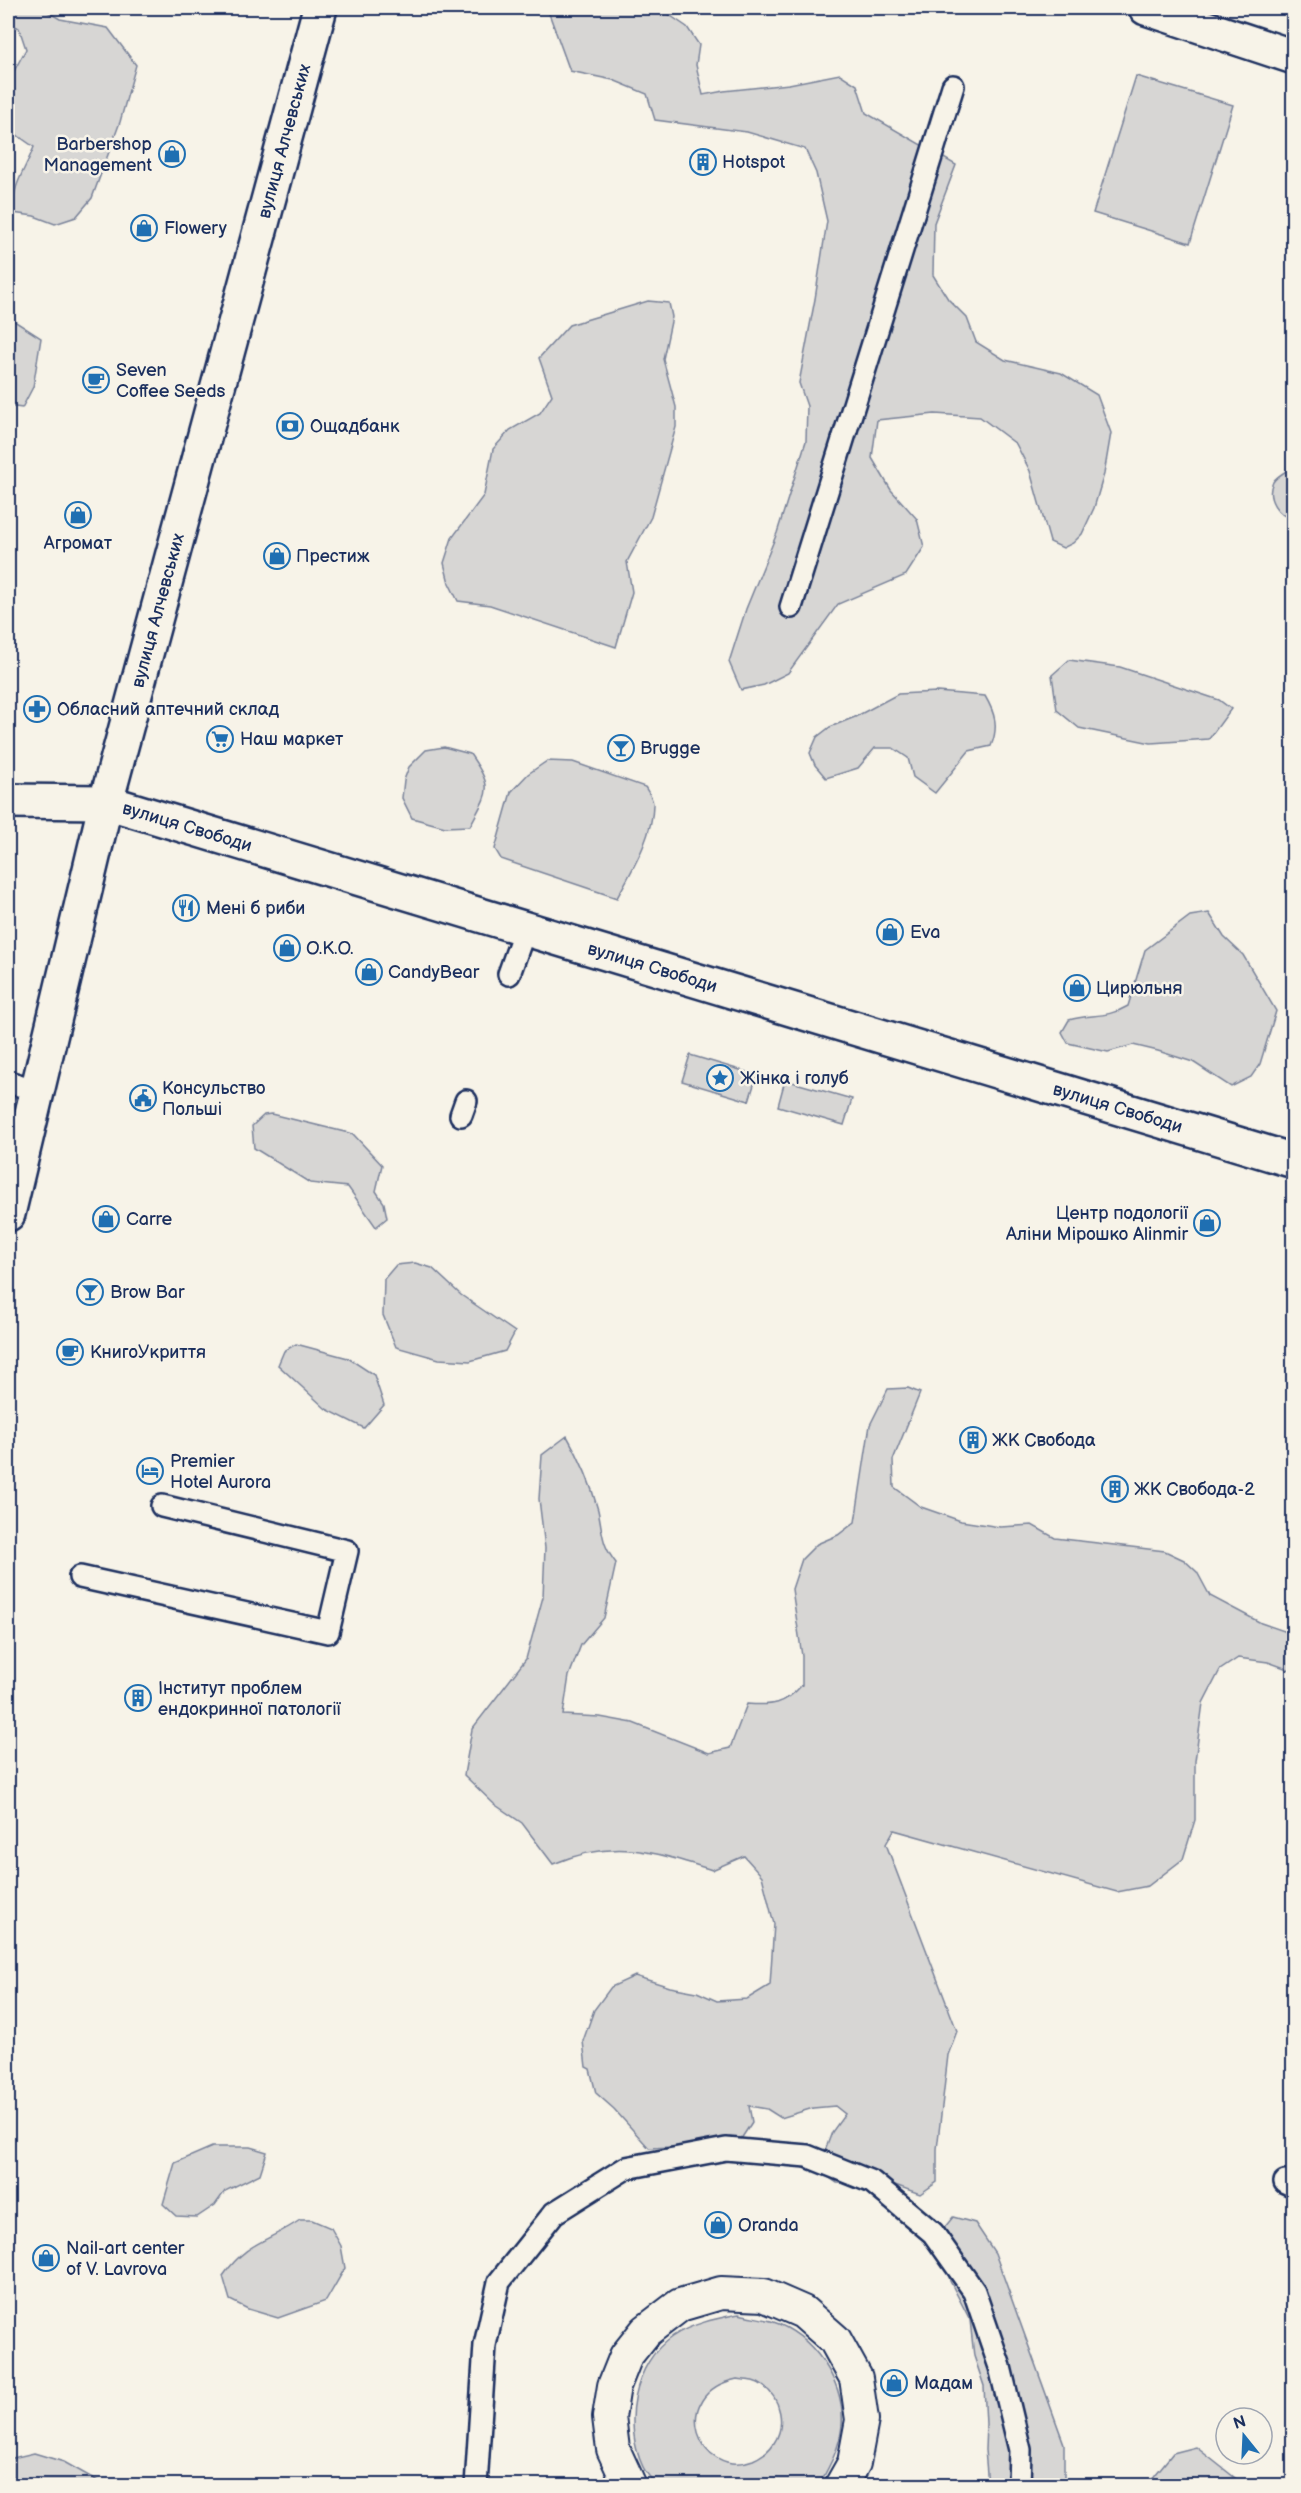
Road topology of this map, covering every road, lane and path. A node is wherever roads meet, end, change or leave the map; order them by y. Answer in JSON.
{"nodes":[{"id":1,"x":320,"y":8,"type":"edge"},
{"id":2,"x":1146,"y":8,"type":"edge"},
{"id":3,"x":1293,"y":57,"type":"edge"},
{"id":4,"x":953,"y":86,"type":"dead end"},
{"id":5,"x":791,"y":607,"type":"dead end"},
{"id":6,"x":8,"y":801,"type":"edge"},
{"id":7,"x":106,"y":802,"type":"junction"},
{"id":8,"x":525,"y":929,"type":"junction"},
{"id":9,"x":509,"y":974,"type":"dead end"},
{"id":10,"x":22,"y":1086,"type":"edge"},
{"id":11,"x":1293,"y":1161,"type":"edge"},
{"id":12,"x":8,"y":1214,"type":"edge"},
{"id":13,"x":162,"y":1506,"type":"dead end"},
{"id":14,"x":80,"y":1577,"type":"dead end"},
{"id":15,"x":476,"y":2486,"type":"edge"},
{"id":16,"x":630,"y":2486,"type":"edge"},
{"id":17,"x":841,"y":2486,"type":"edge"},
{"id":18,"x":1019,"y":2486,"type":"edge"}],
"edges":[{"from":1,"to":7,"type":"street","name":"вулиця Алчевських"},
{"from":2,"to":3,"type":"street"},
{"from":4,"to":5,"type":"lane"},
{"from":6,"to":7,"type":"street","name":"вулиця Свободи"},
{"from":7,"to":8,"type":"street","name":"вулиця Свободи"},
{"from":7,"to":10,"type":"street","name":"вулиця Алчевських"},
{"from":8,"to":9,"type":"lane"},
{"from":8,"to":11,"type":"street","name":"вулиця Свободи"},
{"from":10,"to":12,"type":"street","name":"вулиця Алчевських"},
{"from":13,"to":14,"type":"lane"},
{"from":15,"to":18,"type":"lane"},
{"from":16,"to":17,"type":"street"}]}
